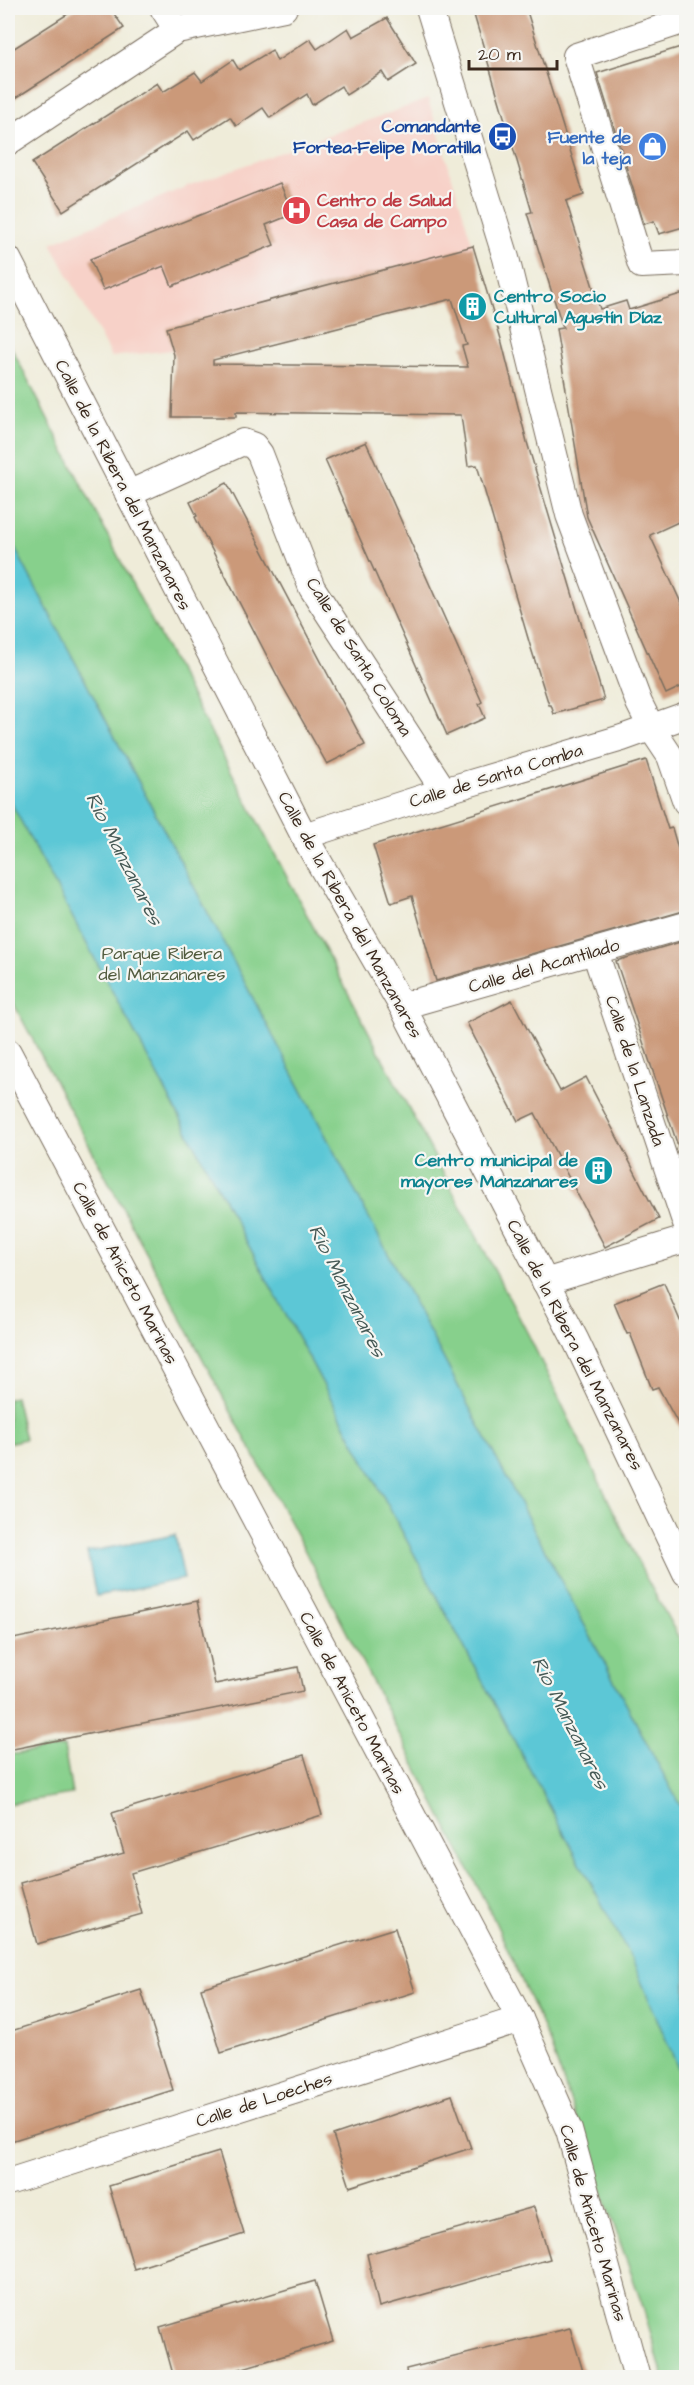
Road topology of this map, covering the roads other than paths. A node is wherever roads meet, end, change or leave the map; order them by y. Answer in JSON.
{"nodes":[{"id":1,"x":163,"y":8,"type":"edge"},
{"id":2,"x":284,"y":8,"type":"edge"},
{"id":3,"x":429,"y":8,"type":"edge"},
{"id":4,"x":687,"y":20,"type":"edge"},
{"id":5,"x":177,"y":30,"type":"junction"},
{"id":6,"x":8,"y":142,"type":"edge"},
{"id":7,"x":8,"y":259,"type":"edge"},
{"id":8,"x":687,"y":263,"type":"edge"},
{"id":9,"x":128,"y":494,"type":"junction"},
{"id":10,"x":687,"y":715,"type":"edge"},
{"id":11,"x":652,"y":729,"type":"junction"},
{"id":12,"x":444,"y":791,"type":"junction"},
{"id":13,"x":687,"y":802,"type":"edge"},
{"id":14,"x":304,"y":836,"type":"junction"},
{"id":15,"x":687,"y":925,"type":"edge"},
{"id":16,"x":595,"y":951,"type":"junction"},
{"id":17,"x":402,"y":1006,"type":"junction"},
{"id":18,"x":11,"y":1068,"type":"edge"},
{"id":19,"x":687,"y":1224,"type":"edge"},
{"id":20,"x":687,"y":1239,"type":"edge"},
{"id":21,"x":545,"y":1282,"type":"junction"},
{"id":22,"x":687,"y":1573,"type":"edge"},
{"id":23,"x":520,"y":2019,"type":"junction"},
{"id":24,"x":8,"y":2182,"type":"edge"},
{"id":25,"x":637,"y":2378,"type":"edge"}],
"edges":[{"from":1,"to":5,"type":"street"},
{"from":2,"to":5,"type":"street"},
{"from":3,"to":11,"type":"street"},
{"from":4,"to":8,"type":"street"},
{"from":5,"to":6,"type":"street"},
{"from":7,"to":9,"type":"street","name":"Calle de la Ribera del Manzanares"},
{"from":9,"to":12,"type":"street","name":"Calle de Santa Coloma"},
{"from":9,"to":14,"type":"street","name":"Calle de la Ribera del Manzanares"},
{"from":10,"to":11,"type":"street","name":"Calle de Santa Comba"},
{"from":11,"to":12,"type":"street","name":"Calle de Santa Comba"},
{"from":11,"to":13,"type":"street"},
{"from":12,"to":14,"type":"street","name":"Calle de Santa Comba"},
{"from":14,"to":17,"type":"street","name":"Calle de la Ribera del Manzanares"},
{"from":15,"to":16,"type":"street","name":"Calle del Acantilado"},
{"from":16,"to":17,"type":"street","name":"Calle del Acantilado"},
{"from":16,"to":19,"type":"street","name":"Calle de la Lanzada"},
{"from":17,"to":21,"type":"street","name":"Calle de la Ribera del Manzanares"},
{"from":18,"to":23,"type":"street","name":"Calle de Aniceto Marinas"},
{"from":20,"to":21,"type":"street"},
{"from":21,"to":22,"type":"street","name":"Calle de la Ribera del Manzanares"},
{"from":23,"to":24,"type":"street","name":"Calle de Loeches"},
{"from":23,"to":25,"type":"street","name":"Calle de Aniceto Marinas"}]}
